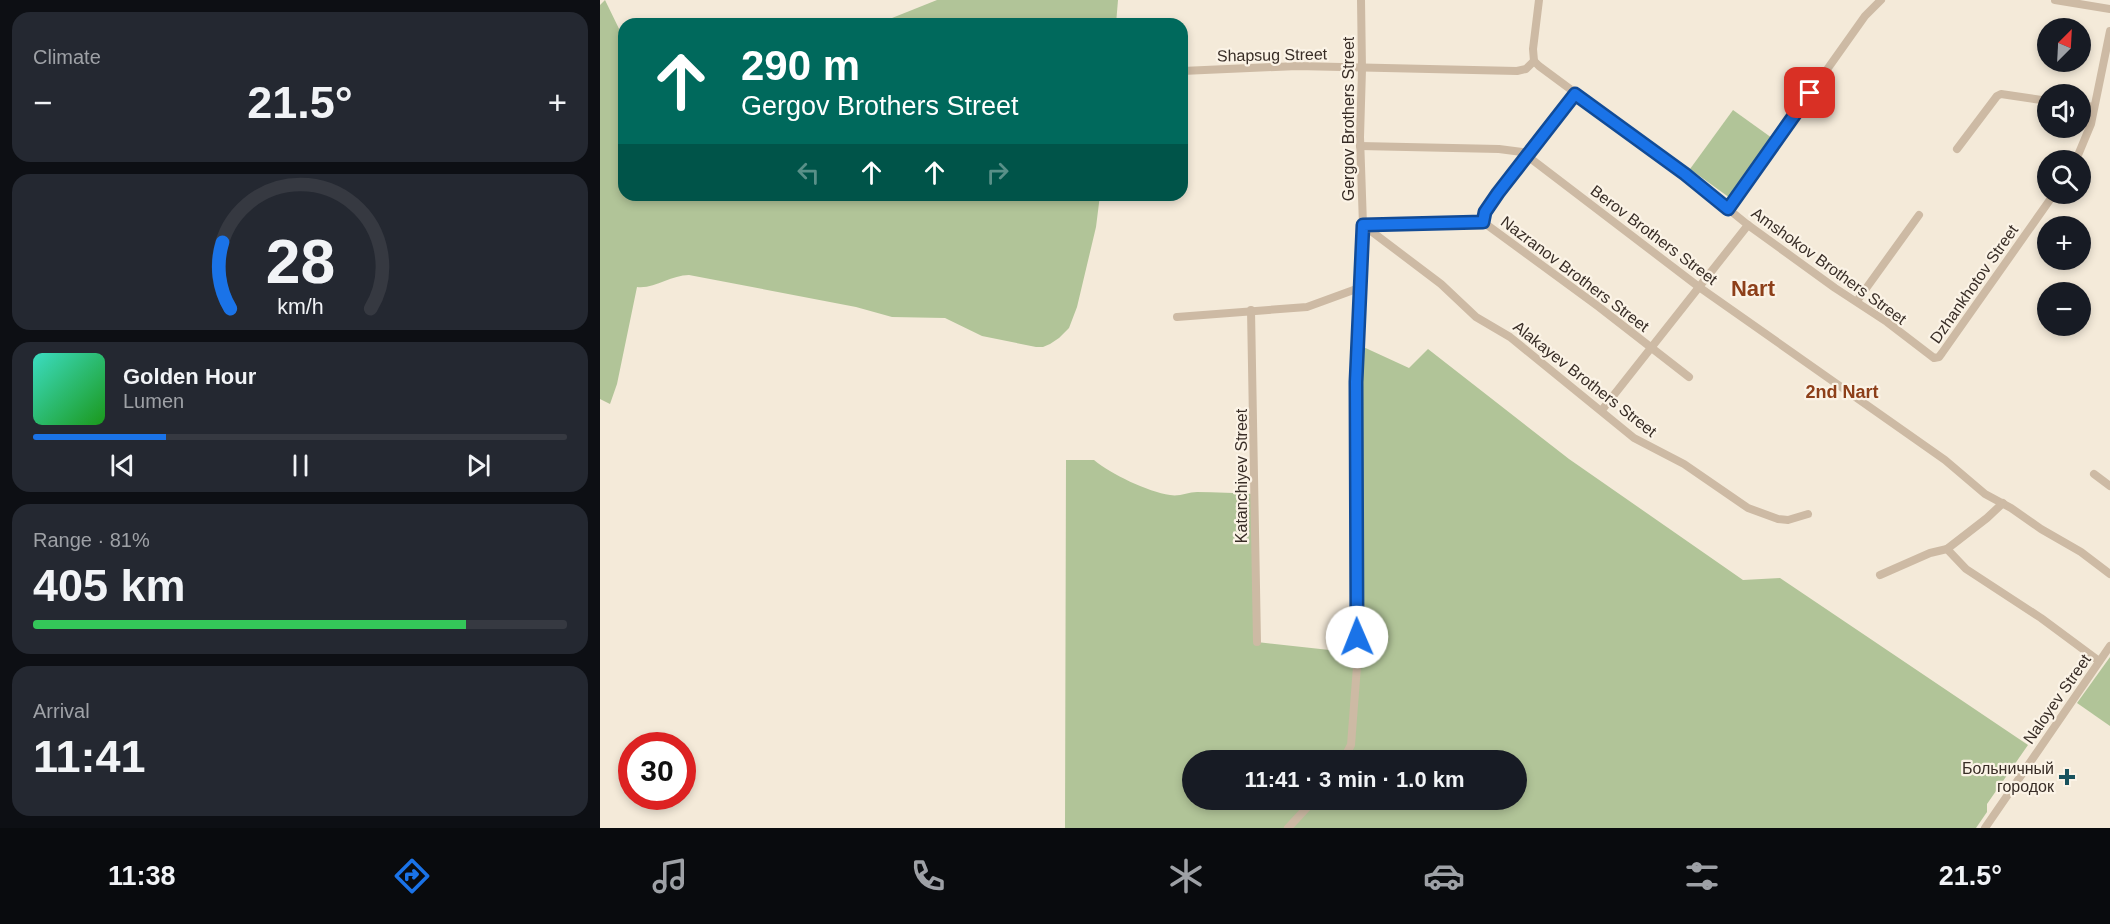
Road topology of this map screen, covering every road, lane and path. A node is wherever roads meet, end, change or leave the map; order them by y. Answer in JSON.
{"nodes":[{"id":1,"x":1361,"y":0,"type":"edge"},
{"id":2,"x":1539,"y":0,"type":"edge"},
{"id":3,"x":1881,"y":0,"type":"edge"},
{"id":4,"x":2055,"y":0,"type":"edge"},
{"id":5,"x":2110,"y":9,"type":"edge"},
{"id":6,"x":2110,"y":31,"type":"edge"},
{"id":7,"x":1534,"y":61,"type":"junction"},
{"id":8,"x":1362,"y":69,"type":"junction"},
{"id":9,"x":1188,"y":71,"type":"edge"},
{"id":10,"x":1575,"y":94,"type":"junction"},
{"id":11,"x":2037,"y":100,"type":"edge"},
{"id":12,"x":2091,"y":107,"type":"edge"},
{"id":13,"x":2094,"y":107,"type":"junction"},
{"id":14,"x":1360,"y":146,"type":"junction"},
{"id":15,"x":1957,"y":149,"type":"dead end"},
{"id":16,"x":2081,"y":150,"type":"edge"},
{"id":17,"x":1527,"y":155,"type":"junction"},
{"id":18,"x":2047,"y":204,"type":"edge"},
{"id":19,"x":1728,"y":209,"type":"junction"},
{"id":20,"x":1919,"y":215,"type":"dead end"},
{"id":21,"x":1483,"y":222,"type":"junction"},
{"id":22,"x":1363,"y":225,"type":"junction"},
{"id":23,"x":1748,"y":225,"type":"junction"},
{"id":24,"x":1699,"y":287,"type":"junction"},
{"id":25,"x":1359,"y":288,"type":"junction"},
{"id":26,"x":1857,"y":301,"type":"junction"},
{"id":27,"x":1251,"y":310,"type":"junction"},
{"id":28,"x":1177,"y":317,"type":"dead end"},
{"id":29,"x":1651,"y":348,"type":"junction"},
{"id":30,"x":1934,"y":358,"type":"joint"},
{"id":31,"x":1689,"y":377,"type":"dead end"},
{"id":32,"x":1602,"y":410,"type":"junction"},
{"id":33,"x":2094,"y":474,"type":"dead end"},
{"id":34,"x":2110,"y":486,"type":"edge"},
{"id":35,"x":2003,"y":503,"type":"junction"},
{"id":36,"x":1808,"y":514,"type":"dead end"},
{"id":37,"x":1947,"y":549,"type":"junction"},
{"id":38,"x":1880,"y":574,"type":"dead end"},
{"id":39,"x":2110,"y":574,"type":"edge"},
{"id":40,"x":1257,"y":642,"type":"dead end"},
{"id":41,"x":2110,"y":646,"type":"edge"},
{"id":42,"x":2099,"y":661,"type":"junction"},
{"id":43,"x":1348,"y":750,"type":"edge"},
{"id":44,"x":1305,"y":810,"type":"edge"},
{"id":45,"x":1288,"y":828,"type":"edge"},
{"id":46,"x":1985,"y":828,"type":"edge"}],
"edges":[{"from":1,"to":8,"type":"street","name":"Gergov Brothers Street"},
{"from":2,"to":7,"type":"street"},
{"from":3,"to":19,"type":"street"},
{"from":4,"to":5,"type":"street"},
{"from":6,"to":13,"type":"street"},
{"from":7,"to":8,"type":"street"},
{"from":7,"to":10,"type":"street","name":"Amshokov Brothers Street"},
{"from":8,"to":9,"type":"street","name":"Shapsug Street"},
{"from":8,"to":14,"type":"street","name":"Gergov Brothers Street"},
{"from":10,"to":17,"type":"street"},
{"from":10,"to":19,"type":"street","name":"Amshokov Brothers Street"},
{"from":11,"to":15,"type":"street"},
{"from":12,"to":13,"type":"street"},
{"from":13,"to":16,"type":"street"},
{"from":14,"to":17,"type":"street","name":"Berov Brothers Street"},
{"from":14,"to":22,"type":"street","name":"Gergov Brothers Street"},
{"from":17,"to":21,"type":"street"},
{"from":17,"to":24,"type":"street","name":"Berov Brothers Street"},
{"from":18,"to":30,"type":"street","name":"Dzhankhotov Street"},
{"from":19,"to":23,"type":"street","name":"Amshokov Brothers Street"},
{"from":20,"to":26,"type":"street"},
{"from":21,"to":22,"type":"street","name":"Nazranov Brothers Street"},
{"from":21,"to":29,"type":"street","name":"Nazranov Brothers Street"},
{"from":22,"to":25,"type":"street","name":"Gergov Brothers Street"},
{"from":22,"to":32,"type":"street","name":"Alakayev Brothers Street"},
{"from":23,"to":24,"type":"street"},
{"from":23,"to":26,"type":"street","name":"Amshokov Brothers Street"},
{"from":24,"to":29,"type":"street"},
{"from":24,"to":35,"type":"street","name":"Berov Brothers Street"},
{"from":25,"to":27,"type":"street"},
{"from":25,"to":43,"type":"street","name":"Gergov Brothers Street"},
{"from":26,"to":30,"type":"street","name":"Amshokov Brothers Street"},
{"from":27,"to":28,"type":"street"},
{"from":27,"to":40,"type":"street","name":"Katanchiyev Street"},
{"from":29,"to":31,"type":"street","name":"Nazranov Brothers Street"},
{"from":29,"to":32,"type":"street"},
{"from":32,"to":36,"type":"street","name":"Alakayev Brothers Street"},
{"from":33,"to":34,"type":"street"},
{"from":35,"to":37,"type":"street"},
{"from":35,"to":39,"type":"street","name":"Berov Brothers Street"},
{"from":37,"to":38,"type":"street"},
{"from":37,"to":42,"type":"street"},
{"from":41,"to":42,"type":"street","name":"Naloyev Street"},
{"from":42,"to":46,"type":"street","name":"Naloyev Street"},
{"from":44,"to":45,"type":"street"}]}
